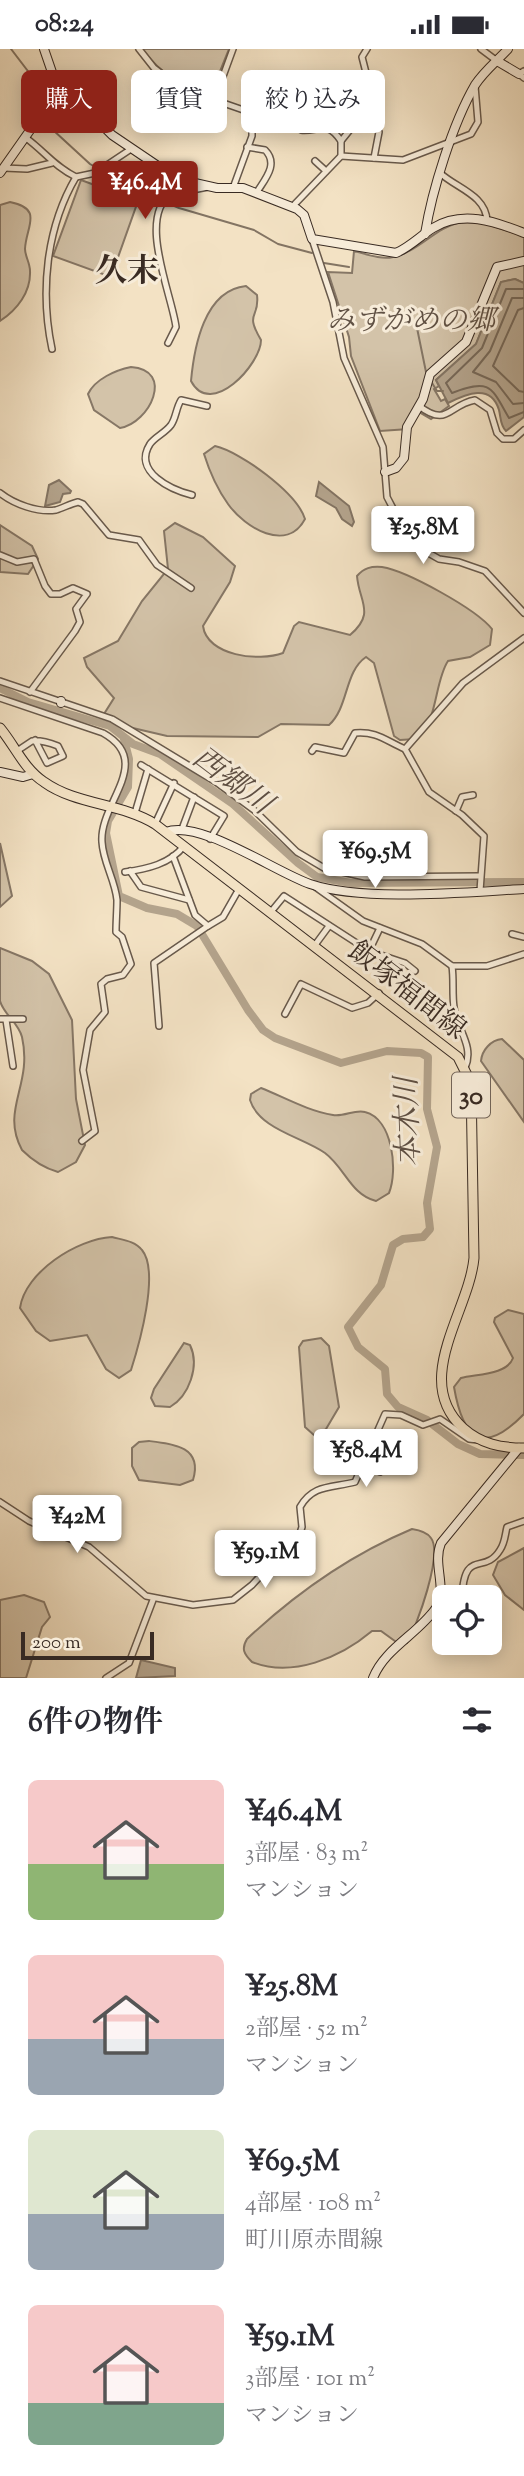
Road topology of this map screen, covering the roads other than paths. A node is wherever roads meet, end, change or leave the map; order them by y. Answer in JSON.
{"nodes":[{"id":1,"x":44,"y":49,"type":"edge"},
{"id":2,"x":139,"y":49,"type":"edge"},
{"id":3,"x":233,"y":49,"type":"edge"},
{"id":4,"x":367,"y":49,"type":"edge"},
{"id":5,"x":481,"y":49,"type":"edge"},
{"id":6,"x":508,"y":49,"type":"edge"},
{"id":7,"x":497,"y":61,"type":"junction"},
{"id":8,"x":50,"y":70,"type":"edge"},
{"id":9,"x":157,"y":70,"type":"edge"},
{"id":10,"x":225,"y":70,"type":"edge"},
{"id":11,"x":365,"y":70,"type":"edge"},
{"id":12,"x":522,"y":74,"type":"edge"},
{"id":13,"x":475,"y":85,"type":"junction"},
{"id":14,"x":30,"y":133,"type":"edge"},
{"id":15,"x":110,"y":133,"type":"edge"},
{"id":16,"x":252,"y":133,"type":"edge"},
{"id":17,"x":334,"y":133,"type":"edge"},
{"id":18,"x":347,"y":133,"type":"edge"},
{"id":19,"x":379,"y":133,"type":"edge"},
{"id":20,"x":26,"y":138,"type":"junction"},
{"id":21,"x":341,"y":141,"type":"junction"},
{"id":22,"x":451,"y":143,"type":"junction"},
{"id":23,"x":247,"y":147,"type":"junction"},
{"id":24,"x":131,"y":149,"type":"junction"},
{"id":25,"x":341,"y":156,"type":"junction"},
{"id":26,"x":374,"y":158,"type":"junction"},
{"id":27,"x":315,"y":161,"type":"dead end"},
{"id":28,"x":52,"y":163,"type":"junction"},
{"id":29,"x":2,"y":170,"type":"edge"},
{"id":30,"x":326,"y":171,"type":"junction"},
{"id":31,"x":95,"y":173,"type":"junction"},
{"id":32,"x":440,"y":173,"type":"junction"},
{"id":33,"x":76,"y":177,"type":"junction"},
{"id":34,"x":208,"y":187,"type":"junction"},
{"id":35,"x":233,"y":188,"type":"junction"},
{"id":36,"x":257,"y":192,"type":"junction"},
{"id":37,"x":162,"y":204,"type":"junction"},
{"id":38,"x":292,"y":207,"type":"junction"},
{"id":39,"x":487,"y":221,"type":"junction"},
{"id":40,"x":425,"y":233,"type":"junction"},
{"id":41,"x":524,"y":233,"type":"edge"},
{"id":42,"x":312,"y":239,"type":"junction"},
{"id":43,"x":524,"y":261,"type":"edge"},
{"id":44,"x":168,"y":343,"type":"dead end"},
{"id":45,"x":52,"y":349,"type":"dead end"},
{"id":46,"x":418,"y":405,"type":"junction"},
{"id":47,"x":207,"y":406,"type":"dead end"},
{"id":48,"x":524,"y":430,"type":"edge"},
{"id":49,"x":385,"y":472,"type":"junction"},
{"id":50,"x":0,"y":493,"type":"edge"},
{"id":51,"x":192,"y":495,"type":"dead end"},
{"id":52,"x":0,"y":555,"type":"edge"},
{"id":53,"x":191,"y":588,"type":"dead end"},
{"id":54,"x":524,"y":613,"type":"edge"},
{"id":55,"x":524,"y":638,"type":"edge"},
{"id":56,"x":0,"y":681,"type":"edge"},
{"id":57,"x":30,"y":692,"type":"junction"},
{"id":58,"x":0,"y":698,"type":"edge"},
{"id":59,"x":61,"y":702,"type":"junction"},
{"id":60,"x":57,"y":715,"type":"junction"},
{"id":61,"x":0,"y":728,"type":"edge"},
{"id":62,"x":35,"y":740,"type":"junction"},
{"id":63,"x":405,"y":750,"type":"junction"},
{"id":64,"x":17,"y":751,"type":"junction"},
{"id":65,"x":312,"y":751,"type":"dead end"},
{"id":66,"x":141,"y":765,"type":"dead end"},
{"id":67,"x":148,"y":769,"type":"junction"},
{"id":68,"x":0,"y":772,"type":"edge"},
{"id":69,"x":33,"y":774,"type":"junction"},
{"id":70,"x":174,"y":783,"type":"junction"},
{"id":71,"x":473,"y":795,"type":"dead end"},
{"id":72,"x":194,"y":797,"type":"junction"},
{"id":73,"x":116,"y":807,"type":"junction"},
{"id":74,"x":456,"y":811,"type":"junction"},
{"id":75,"x":135,"y":813,"type":"junction"},
{"id":76,"x":224,"y":817,"type":"junction"},
{"id":77,"x":232,"y":823,"type":"dead end"},
{"id":78,"x":155,"y":824,"type":"junction"},
{"id":79,"x":182,"y":829,"type":"junction"},
{"id":80,"x":166,"y":832,"type":"junction"},
{"id":81,"x":210,"y":839,"type":"junction"},
{"id":82,"x":184,"y":846,"type":"junction"},
{"id":83,"x":173,"y":856,"type":"junction"},
{"id":84,"x":479,"y":877,"type":"junction"},
{"id":85,"x":311,"y":884,"type":"junction"},
{"id":86,"x":239,"y":889,"type":"junction"},
{"id":87,"x":480,"y":889,"type":"junction"},
{"id":88,"x":524,"y":889,"type":"edge"},
{"id":89,"x":189,"y":900,"type":"junction"},
{"id":90,"x":270,"y":913,"type":"junction"},
{"id":91,"x":329,"y":926,"type":"junction"},
{"id":92,"x":207,"y":927,"type":"junction"},
{"id":93,"x":380,"y":928,"type":"junction"},
{"id":94,"x":512,"y":934,"type":"dead end"},
{"id":95,"x":524,"y":937,"type":"edge"},
{"id":96,"x":315,"y":945,"type":"junction"},
{"id":97,"x":369,"y":951,"type":"junction"},
{"id":98,"x":524,"y":954,"type":"edge"},
{"id":99,"x":452,"y":967,"type":"junction"},
{"id":100,"x":415,"y":971,"type":"dead end"},
{"id":101,"x":379,"y":993,"type":"junction"},
{"id":102,"x":285,"y":1014,"type":"dead end"},
{"id":103,"x":3,"y":1019,"type":"edge"},
{"id":104,"x":23,"y":1019,"type":"dead end"},
{"id":105,"x":159,"y":1027,"type":"dead end"},
{"id":106,"x":13,"y":1066,"type":"dead end"},
{"id":107,"x":465,"y":1068,"type":"junction"},
{"id":108,"x":82,"y":1141,"type":"dead end"},
{"id":109,"x":479,"y":1440,"type":"junction"},
{"id":110,"x":516,"y":1452,"type":"edge"},
{"id":111,"x":412,"y":1462,"type":"dead end"},
{"id":112,"x":362,"y":1463,"type":"junction"},
{"id":113,"x":0,"y":1502,"type":"edge"},
{"id":114,"x":524,"y":1521,"type":"edge"},
{"id":115,"x":440,"y":1585,"type":"edge"},
{"id":116,"x":463,"y":1585,"type":"edge"},
{"id":117,"x":153,"y":1600,"type":"junction"},
{"id":118,"x":432,"y":1617,"type":"edge"},
{"id":119,"x":106,"y":1678,"type":"edge"},
{"id":120,"x":373,"y":1678,"type":"edge"}],
"edges":[{"from":1,"to":8,"type":"street"},
{"from":2,"to":9,"type":"street"},
{"from":3,"to":10,"type":"street"},
{"from":4,"to":11,"type":"street"},
{"from":5,"to":7,"type":"street"},
{"from":6,"to":7,"type":"street"},
{"from":7,"to":12,"type":"street"},
{"from":7,"to":13,"type":"street"},
{"from":13,"to":22,"type":"street"},
{"from":13,"to":22,"type":"street"},
{"from":14,"to":20,"type":"street"},
{"from":15,"to":24,"type":"street"},
{"from":16,"to":23,"type":"street"},
{"from":17,"to":21,"type":"street"},
{"from":18,"to":21,"type":"street"},
{"from":19,"to":26,"type":"street"},
{"from":20,"to":28,"type":"street"},
{"from":20,"to":29,"type":"street"},
{"from":21,"to":25,"type":"street"},
{"from":22,"to":26,"type":"street"},
{"from":22,"to":32,"type":"street"},
{"from":23,"to":35,"type":"street"},
{"from":23,"to":36,"type":"street"},
{"from":24,"to":31,"type":"street"},
{"from":24,"to":34,"type":"street"},
{"from":25,"to":26,"type":"street"},
{"from":25,"to":30,"type":"street"},
{"from":27,"to":30,"type":"street"},
{"from":28,"to":29,"type":"street"},
{"from":28,"to":33,"type":"street"},
{"from":30,"to":38,"type":"street"},
{"from":31,"to":33,"type":"street"},
{"from":31,"to":37,"type":"street"},
{"from":32,"to":39,"type":"street"},
{"from":32,"to":40,"type":"street"},
{"from":33,"to":45,"type":"street"},
{"from":34,"to":35,"type":"street"},
{"from":34,"to":37,"type":"street"},
{"from":35,"to":36,"type":"street"},
{"from":36,"to":38,"type":"street"},
{"from":37,"to":44,"type":"street"},
{"from":38,"to":42,"type":"street"},
{"from":39,"to":40,"type":"street"},
{"from":39,"to":41,"type":"street"},
{"from":40,"to":42,"type":"street"},
{"from":42,"to":49,"type":"street"},
{"from":43,"to":46,"type":"street"},
{"from":46,"to":48,"type":"street"},
{"from":46,"to":49,"type":"street"},
{"from":47,"to":51,"type":"street"},
{"from":49,"to":54,"type":"street"},
{"from":50,"to":53,"type":"street"},
{"from":52,"to":57,"type":"street"},
{"from":55,"to":63,"type":"street"},
{"from":56,"to":57,"type":"street"},
{"from":57,"to":59,"type":"street"},
{"from":58,"to":60,"type":"street"},
{"from":59,"to":60,"type":"street"},
{"from":59,"to":84,"type":"street"},
{"from":60,"to":73,"type":"street"},
{"from":61,"to":64,"type":"main road","name":"飯塚福間線","number":"30"},
{"from":62,"to":62,"type":"street"},
{"from":62,"to":64,"type":"street"},
{"from":63,"to":65,"type":"street"},
{"from":63,"to":74,"type":"street"},
{"from":64,"to":69,"type":"main road","name":"飯塚福間線","number":"30"},
{"from":66,"to":67,"type":"street"},
{"from":67,"to":70,"type":"street"},
{"from":67,"to":75,"type":"street"},
{"from":68,"to":69,"type":"street"},
{"from":69,"to":73,"type":"main road","name":"飯塚福間線","number":"30"},
{"from":70,"to":72,"type":"street"},
{"from":70,"to":78,"type":"street"},
{"from":71,"to":74,"type":"street"},
{"from":72,"to":76,"type":"street"},
{"from":72,"to":79,"type":"street"},
{"from":73,"to":75,"type":"main road","name":"飯塚福間線","number":"30"},
{"from":73,"to":108,"type":"street"},
{"from":74,"to":84,"type":"street"},
{"from":75,"to":78,"type":"main road","name":"飯塚福間線","number":"30"},
{"from":76,"to":77,"type":"street"},
{"from":76,"to":81,"type":"street"},
{"from":78,"to":80,"type":"main road","name":"飯塚福間線","number":"30"},
{"from":79,"to":80,"type":"street"},
{"from":79,"to":81,"type":"street"},
{"from":80,"to":82,"type":"main road","name":"飯塚福間線","number":"30"},
{"from":81,"to":85,"type":"street"},
{"from":82,"to":83,"type":"street"},
{"from":82,"to":86,"type":"main road","name":"飯塚福間線","number":"30"},
{"from":83,"to":89,"type":"street"},
{"from":83,"to":89,"type":"street"},
{"from":84,"to":87,"type":"street"},
{"from":85,"to":87,"type":"street"},
{"from":85,"to":93,"type":"street"},
{"from":86,"to":90,"type":"main road","name":"飯塚福間線","number":"30"},
{"from":86,"to":92,"type":"street"},
{"from":87,"to":88,"type":"street"},
{"from":89,"to":92,"type":"street"},
{"from":90,"to":91,"type":"street"},
{"from":90,"to":96,"type":"main road","name":"飯塚福間線","number":"30"},
{"from":91,"to":96,"type":"street"},
{"from":91,"to":97,"type":"street"},
{"from":92,"to":105,"type":"street"},
{"from":93,"to":97,"type":"street"},
{"from":93,"to":99,"type":"street"},
{"from":94,"to":95,"type":"street"},
{"from":96,"to":101,"type":"main road","name":"飯塚福間線","number":"30"},
{"from":97,"to":100,"type":"street"},
{"from":98,"to":99,"type":"street"},
{"from":99,"to":107,"type":"street"},
{"from":101,"to":102,"type":"street"},
{"from":101,"to":107,"type":"main road","name":"飯塚福間線","number":"30"},
{"from":103,"to":104,"type":"street"},
{"from":103,"to":106,"type":"street"},
{"from":107,"to":109,"type":"main road","name":"飯塚福間線","number":"30"},
{"from":109,"to":110,"type":"main road"},
{"from":109,"to":112,"type":"street"},
{"from":110,"to":115,"type":"street"},
{"from":111,"to":112,"type":"street"},
{"from":112,"to":117,"type":"street"},
{"from":113,"to":117,"type":"street"},
{"from":114,"to":116,"type":"street"},
{"from":117,"to":119,"type":"street"},
{"from":118,"to":120,"type":"street"}]}
